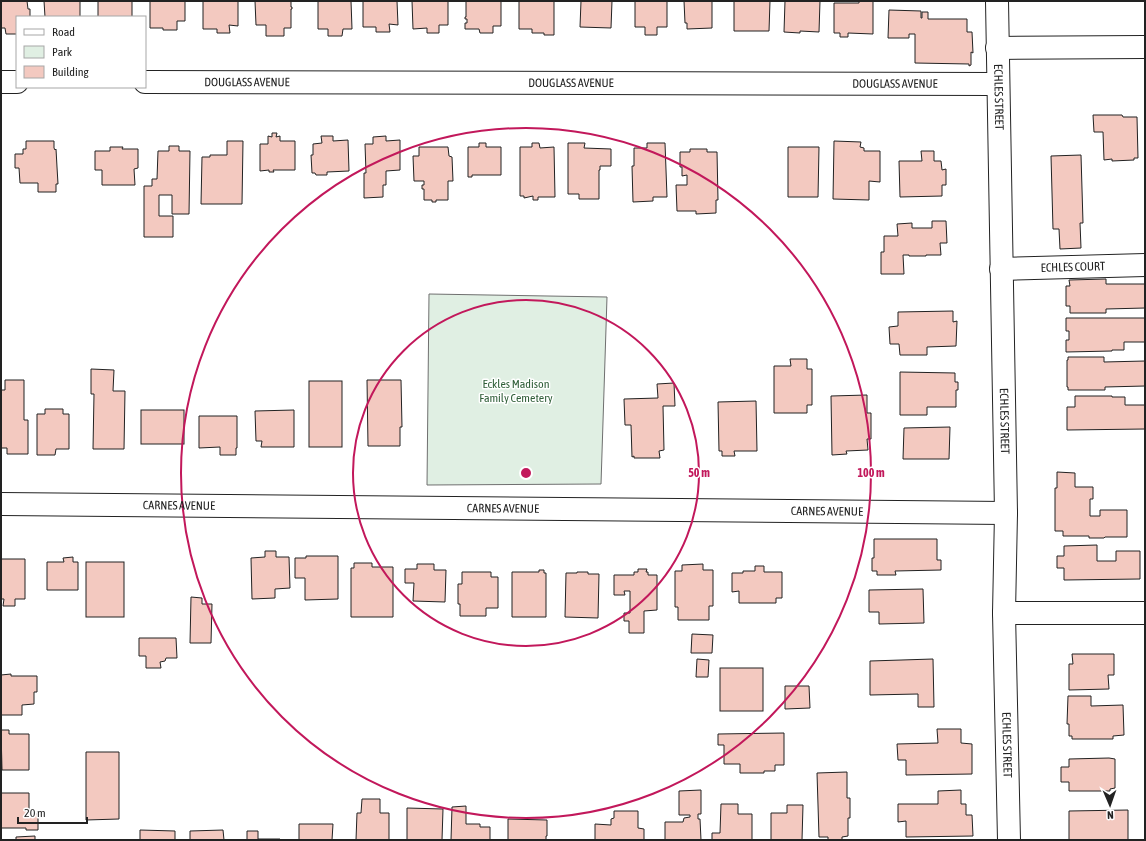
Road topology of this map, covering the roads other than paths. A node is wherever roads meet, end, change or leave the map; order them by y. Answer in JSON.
{"nodes":[{"id":1,"x":997,"y":1,"type":"edge"},
{"id":2,"x":1145,"y":47,"type":"edge"},
{"id":3,"x":997,"y":48,"type":"junction"},
{"id":4,"x":1,"y":82,"type":"edge"},
{"id":5,"x":16,"y":82,"type":"edge"},
{"id":6,"x":146,"y":82,"type":"edge"},
{"id":7,"x":998,"y":84,"type":"junction"},
{"id":8,"x":1145,"y":265,"type":"edge"},
{"id":9,"x":1001,"y":269,"type":"junction"},
{"id":10,"x":1,"y":504,"type":"edge"},
{"id":11,"x":1006,"y":513,"type":"junction"},
{"id":12,"x":1004,"y":613,"type":"junction"},
{"id":13,"x":1145,"y":613,"type":"edge"},
{"id":14,"x":1010,"y":840,"type":"edge"}],
"edges":[{"from":1,"to":3,"type":"street","name":"ECHLES STREET"},
{"from":2,"to":3,"type":"street"},
{"from":3,"to":7,"type":"street","name":"ECHLES STREET"},
{"from":4,"to":5,"type":"street"},
{"from":6,"to":7,"type":"street","name":"DOUGLASS AVENUE"},
{"from":7,"to":9,"type":"street","name":"ECHLES STREET"},
{"from":8,"to":9,"type":"street","name":"ECHLES COURT"},
{"from":9,"to":11,"type":"street","name":"ECHLES STREET"},
{"from":10,"to":11,"type":"street","name":"CARNES AVENUE"},
{"from":11,"to":12,"type":"street","name":"ECHLES STREET"},
{"from":12,"to":13,"type":"street"},
{"from":12,"to":14,"type":"street","name":"ECHLES STREET"}]}
